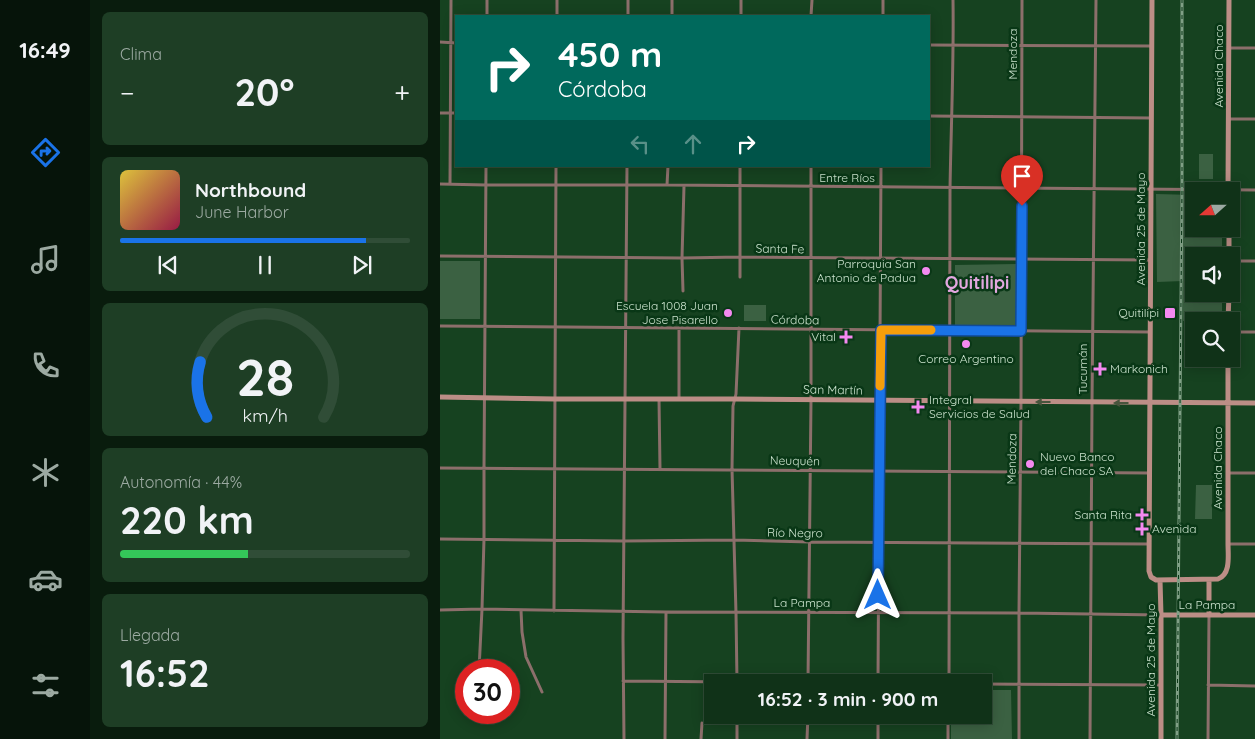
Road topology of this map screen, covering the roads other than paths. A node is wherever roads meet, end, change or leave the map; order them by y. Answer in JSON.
{"nodes":[{"id":1,"x":451,"y":0,"type":"edge"},
{"id":2,"x":486,"y":0,"type":"edge"},
{"id":3,"x":557,"y":0,"type":"edge"},
{"id":4,"x":628,"y":0,"type":"edge"},
{"id":5,"x":672,"y":0,"type":"edge"},
{"id":6,"x":741,"y":0,"type":"edge"},
{"id":7,"x":812,"y":0,"type":"edge"},
{"id":8,"x":883,"y":0,"type":"edge"},
{"id":9,"x":952,"y":0,"type":"edge"},
{"id":10,"x":1022,"y":0,"type":"edge"},
{"id":11,"x":1096,"y":0,"type":"edge"},
{"id":12,"x":1152,"y":0,"type":"edge"},
{"id":13,"x":1229,"y":0,"type":"edge"},
{"id":14,"x":487,"y":15,"type":"edge"},
{"id":15,"x":557,"y":15,"type":"edge"},
{"id":16,"x":628,"y":15,"type":"edge"},
{"id":17,"x":672,"y":15,"type":"edge"},
{"id":18,"x":741,"y":15,"type":"edge"},
{"id":19,"x":812,"y":15,"type":"edge"},
{"id":20,"x":883,"y":15,"type":"edge"},
{"id":21,"x":440,"y":42,"type":"edge"},
{"id":22,"x":451,"y":42,"type":"junction"},
{"id":23,"x":455,"y":43,"type":"edge"},
{"id":24,"x":930,"y":45,"type":"edge"},
{"id":25,"x":953,"y":46,"type":"junction"},
{"id":26,"x":1022,"y":46,"type":"junction"},
{"id":27,"x":1095,"y":46,"type":"junction"},
{"id":28,"x":1151,"y":46,"type":"junction"},
{"id":29,"x":1229,"y":48,"type":"junction"},
{"id":30,"x":1255,"y":48,"type":"edge"},
{"id":31,"x":440,"y":113,"type":"edge"},
{"id":32,"x":451,"y":113,"type":"junction"},
{"id":33,"x":455,"y":114,"type":"edge"},
{"id":34,"x":930,"y":116,"type":"edge"},
{"id":35,"x":952,"y":116,"type":"junction"},
{"id":36,"x":1022,"y":117,"type":"junction"},
{"id":37,"x":1095,"y":118,"type":"junction"},
{"id":38,"x":1151,"y":118,"type":"junction"},
{"id":39,"x":1228,"y":119,"type":"junction"},
{"id":40,"x":1255,"y":119,"type":"edge"},
{"id":41,"x":486,"y":167,"type":"edge"},
{"id":42,"x":556,"y":167,"type":"edge"},
{"id":43,"x":627,"y":167,"type":"edge"},
{"id":44,"x":668,"y":167,"type":"edge"},
{"id":45,"x":740,"y":167,"type":"edge"},
{"id":46,"x":811,"y":167,"type":"edge"},
{"id":47,"x":881,"y":167,"type":"edge"},
{"id":48,"x":1228,"y":182,"type":"edge"},
{"id":49,"x":440,"y":184,"type":"edge"},
{"id":50,"x":450,"y":184,"type":"junction"},
{"id":51,"x":556,"y":184,"type":"junction"},
{"id":52,"x":486,"y":185,"type":"junction"},
{"id":53,"x":667,"y":185,"type":"junction"},
{"id":54,"x":627,"y":186,"type":"junction"},
{"id":55,"x":684,"y":186,"type":"junction"},
{"id":56,"x":740,"y":186,"type":"junction"},
{"id":57,"x":811,"y":186,"type":"junction"},
{"id":58,"x":881,"y":186,"type":"junction"},
{"id":59,"x":950,"y":187,"type":"junction"},
{"id":60,"x":1022,"y":188,"type":"junction"},
{"id":61,"x":1094,"y":188,"type":"junction"},
{"id":62,"x":1151,"y":189,"type":"junction"},
{"id":63,"x":1185,"y":190,"type":"edge"},
{"id":64,"x":1255,"y":190,"type":"edge"},
{"id":65,"x":1240,"y":191,"type":"edge"},
{"id":66,"x":440,"y":256,"type":"edge"},
{"id":67,"x":485,"y":257,"type":"junction"},
{"id":68,"x":555,"y":257,"type":"junction"},
{"id":69,"x":740,"y":257,"type":"junction"},
{"id":70,"x":626,"y":258,"type":"junction"},
{"id":71,"x":682,"y":258,"type":"junction"},
{"id":72,"x":810,"y":258,"type":"junction"},
{"id":73,"x":881,"y":259,"type":"junction"},
{"id":74,"x":950,"y":259,"type":"junction"},
{"id":75,"x":1022,"y":259,"type":"junction"},
{"id":76,"x":1093,"y":260,"type":"junction"},
{"id":77,"x":1150,"y":260,"type":"junction"},
{"id":78,"x":1240,"y":261,"type":"edge"},
{"id":79,"x":1255,"y":261,"type":"edge"},
{"id":80,"x":740,"y":277,"type":"dead end"},
{"id":81,"x":683,"y":291,"type":"dead end"},
{"id":82,"x":440,"y":326,"type":"edge"},
{"id":83,"x":484,"y":326,"type":"junction"},
{"id":84,"x":555,"y":327,"type":"junction"},
{"id":85,"x":625,"y":328,"type":"junction"},
{"id":86,"x":679,"y":328,"type":"junction"},
{"id":87,"x":739,"y":328,"type":"junction"},
{"id":88,"x":810,"y":329,"type":"junction"},
{"id":89,"x":881,"y":330,"type":"junction"},
{"id":90,"x":950,"y":330,"type":"junction"},
{"id":91,"x":1021,"y":331,"type":"junction"},
{"id":92,"x":1092,"y":332,"type":"junction"},
{"id":93,"x":1150,"y":332,"type":"junction"},
{"id":94,"x":1240,"y":332,"type":"edge"},
{"id":95,"x":1255,"y":332,"type":"edge"},
{"id":96,"x":1228,"y":367,"type":"edge"},
{"id":97,"x":440,"y":397,"type":"edge"},
{"id":98,"x":484,"y":398,"type":"junction"},
{"id":99,"x":555,"y":399,"type":"junction"},
{"id":100,"x":679,"y":399,"type":"junction"},
{"id":101,"x":735,"y":399,"type":"junction"},
{"id":102,"x":625,"y":400,"type":"junction"},
{"id":103,"x":659,"y":400,"type":"junction"},
{"id":104,"x":811,"y":400,"type":"junction"},
{"id":105,"x":880,"y":401,"type":"junction"},
{"id":106,"x":950,"y":401,"type":"junction"},
{"id":107,"x":1021,"y":402,"type":"junction"},
{"id":108,"x":1092,"y":403,"type":"junction"},
{"id":109,"x":1150,"y":403,"type":"junction"},
{"id":110,"x":1228,"y":403,"type":"junction"},
{"id":111,"x":1255,"y":403,"type":"edge"},
{"id":112,"x":440,"y":468,"type":"edge"},
{"id":113,"x":484,"y":468,"type":"junction"},
{"id":114,"x":555,"y":469,"type":"junction"},
{"id":115,"x":732,"y":469,"type":"junction"},
{"id":116,"x":625,"y":470,"type":"junction"},
{"id":117,"x":660,"y":470,"type":"junction"},
{"id":118,"x":810,"y":470,"type":"junction"},
{"id":119,"x":879,"y":470,"type":"junction"},
{"id":120,"x":949,"y":472,"type":"junction"},
{"id":121,"x":1020,"y":472,"type":"junction"},
{"id":122,"x":1092,"y":472,"type":"junction"},
{"id":123,"x":1149,"y":472,"type":"junction"},
{"id":124,"x":1228,"y":473,"type":"junction"},
{"id":125,"x":1255,"y":473,"type":"edge"},
{"id":126,"x":440,"y":539,"type":"edge"},
{"id":127,"x":484,"y":539,"type":"junction"},
{"id":128,"x":555,"y":540,"type":"junction"},
{"id":129,"x":734,"y":540,"type":"junction"},
{"id":130,"x":624,"y":541,"type":"junction"},
{"id":131,"x":810,"y":542,"type":"junction"},
{"id":132,"x":879,"y":542,"type":"junction"},
{"id":133,"x":950,"y":542,"type":"junction"},
{"id":134,"x":1020,"y":543,"type":"junction"},
{"id":135,"x":1091,"y":543,"type":"junction"},
{"id":136,"x":1149,"y":544,"type":"junction"},
{"id":137,"x":1228,"y":544,"type":"junction"},
{"id":138,"x":1255,"y":544,"type":"edge"},
{"id":139,"x":1160,"y":580,"type":"junction"},
{"id":140,"x":1209,"y":580,"type":"junction"},
{"id":141,"x":482,"y":609,"type":"junction"},
{"id":142,"x":440,"y":610,"type":"edge"},
{"id":143,"x":521,"y":610,"type":"junction"},
{"id":144,"x":554,"y":611,"type":"junction"},
{"id":145,"x":624,"y":611,"type":"junction"},
{"id":146,"x":666,"y":612,"type":"junction"},
{"id":147,"x":736,"y":613,"type":"junction"},
{"id":148,"x":809,"y":613,"type":"junction"},
{"id":149,"x":878,"y":613,"type":"junction"},
{"id":150,"x":949,"y":613,"type":"junction"},
{"id":151,"x":1019,"y":613,"type":"junction"},
{"id":152,"x":1209,"y":614,"type":"junction"},
{"id":153,"x":1091,"y":615,"type":"junction"},
{"id":154,"x":1161,"y":615,"type":"junction"},
{"id":155,"x":1255,"y":615,"type":"edge"},
{"id":156,"x":480,"y":659,"type":"edge"},
{"id":157,"x":735,"y":674,"type":"edge"},
{"id":158,"x":808,"y":674,"type":"edge"},
{"id":159,"x":878,"y":674,"type":"edge"},
{"id":160,"x":948,"y":674,"type":"edge"},
{"id":161,"x":623,"y":681,"type":"junction"},
{"id":162,"x":665,"y":681,"type":"junction"},
{"id":163,"x":704,"y":682,"type":"edge"},
{"id":164,"x":992,"y":684,"type":"edge"},
{"id":165,"x":1020,"y":684,"type":"junction"},
{"id":166,"x":1091,"y":685,"type":"junction"},
{"id":167,"x":1161,"y":685,"type":"junction"},
{"id":168,"x":1208,"y":685,"type":"junction"},
{"id":169,"x":1255,"y":686,"type":"edge"},
{"id":170,"x":542,"y":692,"type":"dead end"},
{"id":171,"x":702,"y":723,"type":"dead end"},
{"id":172,"x":736,"y":724,"type":"edge"},
{"id":173,"x":808,"y":724,"type":"edge"},
{"id":174,"x":878,"y":724,"type":"edge"},
{"id":175,"x":948,"y":724,"type":"edge"},
{"id":176,"x":624,"y":739,"type":"edge"},
{"id":177,"x":665,"y":739,"type":"edge"},
{"id":178,"x":701,"y":739,"type":"edge"},
{"id":179,"x":736,"y":739,"type":"edge"},
{"id":180,"x":808,"y":739,"type":"edge"},
{"id":181,"x":878,"y":739,"type":"edge"},
{"id":182,"x":948,"y":739,"type":"edge"},
{"id":183,"x":1019,"y":739,"type":"edge"},
{"id":184,"x":1090,"y":739,"type":"edge"},
{"id":185,"x":1161,"y":739,"type":"edge"},
{"id":186,"x":1208,"y":739,"type":"edge"}],
"edges":[{"from":1,"to":22,"type":"street"},
{"from":2,"to":14,"type":"street"},
{"from":3,"to":15,"type":"street"},
{"from":4,"to":16,"type":"street"},
{"from":5,"to":17,"type":"street"},
{"from":6,"to":18,"type":"street"},
{"from":7,"to":19,"type":"street"},
{"from":8,"to":20,"type":"street"},
{"from":9,"to":25,"type":"street"},
{"from":10,"to":26,"type":"street","name":"Mendoza"},
{"from":11,"to":27,"type":"street","name":"Tucumán"},
{"from":12,"to":28,"type":"street","name":"Avenida 25 de Mayo"},
{"from":13,"to":29,"type":"street","name":"Avenida Chaco"},
{"from":21,"to":22,"type":"street"},
{"from":22,"to":23,"type":"street"},
{"from":22,"to":32,"type":"street"},
{"from":24,"to":25,"type":"street"},
{"from":25,"to":26,"type":"street"},
{"from":25,"to":35,"type":"street"},
{"from":26,"to":27,"type":"street"},
{"from":26,"to":36,"type":"street","name":"Mendoza"},
{"from":27,"to":28,"type":"street"},
{"from":27,"to":37,"type":"street","name":"Tucumán"},
{"from":28,"to":38,"type":"street","name":"Avenida 25 de Mayo"},
{"from":29,"to":30,"type":"street"},
{"from":29,"to":39,"type":"street","name":"Avenida Chaco"},
{"from":31,"to":32,"type":"street"},
{"from":32,"to":33,"type":"street"},
{"from":32,"to":50,"type":"street"},
{"from":34,"to":35,"type":"street"},
{"from":35,"to":36,"type":"street"},
{"from":35,"to":59,"type":"street"},
{"from":36,"to":37,"type":"street"},
{"from":36,"to":60,"type":"street","name":"Mendoza"},
{"from":37,"to":38,"type":"street"},
{"from":37,"to":61,"type":"street","name":"Tucumán"},
{"from":38,"to":62,"type":"street","name":"Avenida 25 de Mayo"},
{"from":39,"to":40,"type":"street"},
{"from":39,"to":48,"type":"street","name":"Avenida Chaco"},
{"from":41,"to":52,"type":"street"},
{"from":42,"to":51,"type":"street"},
{"from":43,"to":54,"type":"street"},
{"from":44,"to":53,"type":"street"},
{"from":45,"to":56,"type":"street"},
{"from":46,"to":57,"type":"street"},
{"from":47,"to":58,"type":"street"},
{"from":49,"to":50,"type":"street","name":"Entre Ríos"},
{"from":50,"to":52,"type":"street","name":"Entre Ríos"},
{"from":51,"to":52,"type":"street","name":"Entre Ríos"},
{"from":51,"to":54,"type":"street","name":"Entre Ríos"},
{"from":51,"to":68,"type":"street"},
{"from":52,"to":67,"type":"street"},
{"from":53,"to":54,"type":"street","name":"Entre Ríos"},
{"from":53,"to":55,"type":"street","name":"Entre Ríos"},
{"from":54,"to":70,"type":"street"},
{"from":55,"to":56,"type":"street","name":"Entre Ríos"},
{"from":55,"to":71,"type":"street"},
{"from":56,"to":57,"type":"street","name":"Entre Ríos"},
{"from":56,"to":69,"type":"street"},
{"from":57,"to":58,"type":"street","name":"Entre Ríos"},
{"from":57,"to":72,"type":"street"},
{"from":58,"to":59,"type":"street","name":"Entre Ríos"},
{"from":58,"to":73,"type":"street"},
{"from":59,"to":60,"type":"street","name":"Entre Ríos"},
{"from":59,"to":74,"type":"street"},
{"from":60,"to":61,"type":"street","name":"Entre Ríos"},
{"from":60,"to":75,"type":"street","name":"Mendoza"},
{"from":61,"to":62,"type":"street","name":"Entre Ríos"},
{"from":61,"to":76,"type":"street","name":"Tucumán"},
{"from":62,"to":63,"type":"street","name":"Entre Ríos"},
{"from":62,"to":77,"type":"street","name":"Avenida 25 de Mayo"},
{"from":64,"to":65,"type":"street","name":"Entre Ríos"},
{"from":66,"to":67,"type":"street","name":"Santa Fe"},
{"from":67,"to":68,"type":"street","name":"Santa Fe"},
{"from":67,"to":83,"type":"street"},
{"from":68,"to":70,"type":"street","name":"Santa Fe"},
{"from":68,"to":84,"type":"street"},
{"from":69,"to":71,"type":"street","name":"Santa Fe"},
{"from":69,"to":72,"type":"street","name":"Santa Fe"},
{"from":69,"to":80,"type":"street"},
{"from":70,"to":71,"type":"street","name":"Santa Fe"},
{"from":70,"to":85,"type":"street"},
{"from":71,"to":81,"type":"street"},
{"from":72,"to":73,"type":"street","name":"Santa Fe"},
{"from":72,"to":88,"type":"street"},
{"from":73,"to":74,"type":"street","name":"Santa Fe"},
{"from":73,"to":89,"type":"street"},
{"from":74,"to":75,"type":"street","name":"Santa Fe"},
{"from":74,"to":90,"type":"street"},
{"from":75,"to":76,"type":"street","name":"Santa Fe"},
{"from":75,"to":91,"type":"street","name":"Mendoza"},
{"from":76,"to":77,"type":"street","name":"Santa Fe"},
{"from":76,"to":92,"type":"street","name":"Tucumán"},
{"from":77,"to":93,"type":"street","name":"Avenida 25 de Mayo"},
{"from":78,"to":79,"type":"street"},
{"from":82,"to":83,"type":"street","name":"Córdoba"},
{"from":83,"to":84,"type":"street","name":"Córdoba"},
{"from":83,"to":98,"type":"street"},
{"from":84,"to":85,"type":"street","name":"Córdoba"},
{"from":84,"to":99,"type":"street"},
{"from":85,"to":86,"type":"street","name":"Córdoba"},
{"from":85,"to":102,"type":"street"},
{"from":86,"to":87,"type":"street","name":"Córdoba"},
{"from":86,"to":100,"type":"street"},
{"from":87,"to":88,"type":"street","name":"Córdoba"},
{"from":87,"to":101,"type":"street"},
{"from":88,"to":89,"type":"street","name":"Córdoba"},
{"from":88,"to":104,"type":"street"},
{"from":89,"to":90,"type":"street","name":"Córdoba"},
{"from":89,"to":105,"type":"street"},
{"from":90,"to":91,"type":"street","name":"Córdoba"},
{"from":90,"to":106,"type":"street"},
{"from":91,"to":92,"type":"street","name":"Córdoba"},
{"from":91,"to":107,"type":"street","name":"Mendoza"},
{"from":92,"to":93,"type":"street","name":"Córdoba"},
{"from":92,"to":108,"type":"street","name":"Tucumán"},
{"from":93,"to":109,"type":"street","name":"Avenida 25 de Mayo"},
{"from":94,"to":95,"type":"street"},
{"from":96,"to":110,"type":"street","name":"Avenida Chaco"},
{"from":97,"to":98,"type":"street","name":"San Martín"},
{"from":98,"to":99,"type":"street","name":"San Martín"},
{"from":98,"to":113,"type":"street"},
{"from":99,"to":102,"type":"street","name":"San Martín"},
{"from":99,"to":114,"type":"street"},
{"from":100,"to":101,"type":"street","name":"San Martín"},
{"from":100,"to":103,"type":"street","name":"San Martín"},
{"from":101,"to":104,"type":"street","name":"San Martín"},
{"from":101,"to":115,"type":"street"},
{"from":102,"to":103,"type":"street","name":"San Martín"},
{"from":102,"to":116,"type":"street"},
{"from":103,"to":117,"type":"street"},
{"from":104,"to":105,"type":"street","name":"San Martín"},
{"from":104,"to":118,"type":"street"},
{"from":105,"to":106,"type":"street","name":"San Martín"},
{"from":105,"to":119,"type":"street"},
{"from":106,"to":107,"type":"street","name":"San Martín"},
{"from":106,"to":120,"type":"street"},
{"from":108,"to":107,"type":"street","name":"San Martín","one_way":true},
{"from":107,"to":121,"type":"street","name":"Mendoza"},
{"from":109,"to":108,"type":"street","name":"San Martín","one_way":true},
{"from":108,"to":122,"type":"street","name":"Tucumán"},
{"from":109,"to":110,"type":"street","name":"San Martín"},
{"from":109,"to":123,"type":"street","name":"Avenida 25 de Mayo"},
{"from":110,"to":111,"type":"street","name":"San Martín"},
{"from":110,"to":124,"type":"street","name":"Avenida Chaco"},
{"from":112,"to":113,"type":"street","name":"Neuquén"},
{"from":113,"to":114,"type":"street","name":"Neuquén"},
{"from":113,"to":127,"type":"street"},
{"from":114,"to":116,"type":"street","name":"Neuquén"},
{"from":114,"to":128,"type":"street"},
{"from":115,"to":117,"type":"street","name":"Neuquén"},
{"from":115,"to":118,"type":"street","name":"Neuquén"},
{"from":115,"to":129,"type":"street"},
{"from":116,"to":117,"type":"street","name":"Neuquén"},
{"from":116,"to":130,"type":"street"},
{"from":118,"to":119,"type":"street","name":"Neuquén"},
{"from":118,"to":131,"type":"street"},
{"from":119,"to":120,"type":"street","name":"Neuquén"},
{"from":119,"to":132,"type":"street"},
{"from":120,"to":121,"type":"street","name":"Neuquén"},
{"from":120,"to":133,"type":"street"},
{"from":121,"to":122,"type":"street","name":"Neuquén"},
{"from":121,"to":134,"type":"street","name":"Mendoza"},
{"from":122,"to":123,"type":"street","name":"Neuquén"},
{"from":122,"to":135,"type":"street","name":"Tucumán"},
{"from":123,"to":136,"type":"street","name":"Avenida 25 de Mayo"},
{"from":124,"to":125,"type":"street"},
{"from":124,"to":137,"type":"street","name":"Avenida Chaco"},
{"from":126,"to":127,"type":"street","name":"Río Negro"},
{"from":127,"to":128,"type":"street","name":"Río Negro"},
{"from":127,"to":141,"type":"street"},
{"from":128,"to":130,"type":"street","name":"Río Negro"},
{"from":128,"to":144,"type":"street"},
{"from":129,"to":130,"type":"street","name":"Río Negro"},
{"from":129,"to":131,"type":"street","name":"Río Negro"},
{"from":129,"to":147,"type":"street"},
{"from":130,"to":145,"type":"street"},
{"from":131,"to":132,"type":"street","name":"Río Negro"},
{"from":131,"to":148,"type":"street"},
{"from":132,"to":133,"type":"street","name":"Río Negro"},
{"from":132,"to":149,"type":"street"},
{"from":133,"to":134,"type":"street","name":"Río Negro"},
{"from":133,"to":150,"type":"street"},
{"from":134,"to":135,"type":"street","name":"Río Negro"},
{"from":134,"to":151,"type":"street","name":"Mendoza"},
{"from":135,"to":136,"type":"street","name":"Río Negro"},
{"from":135,"to":153,"type":"street","name":"Tucumán"},
{"from":136,"to":139,"type":"street","name":"Avenida 25 de Mayo"},
{"from":137,"to":138,"type":"street"},
{"from":137,"to":140,"type":"street","name":"Avenida Chaco"},
{"from":139,"to":140,"type":"street"},
{"from":139,"to":154,"type":"street","name":"Avenida 25 de Mayo"},
{"from":140,"to":152,"type":"street"},
{"from":141,"to":142,"type":"street","name":"La Pampa"},
{"from":141,"to":143,"type":"street","name":"La Pampa"},
{"from":141,"to":156,"type":"street"},
{"from":143,"to":144,"type":"street","name":"La Pampa"},
{"from":143,"to":170,"type":"street"},
{"from":144,"to":145,"type":"street","name":"La Pampa"},
{"from":145,"to":146,"type":"street","name":"La Pampa"},
{"from":145,"to":161,"type":"street"},
{"from":146,"to":147,"type":"street","name":"La Pampa"},
{"from":146,"to":162,"type":"street"},
{"from":147,"to":148,"type":"street","name":"La Pampa"},
{"from":147,"to":157,"type":"street"},
{"from":148,"to":149,"type":"street","name":"La Pampa"},
{"from":148,"to":158,"type":"street"},
{"from":149,"to":150,"type":"street","name":"La Pampa"},
{"from":149,"to":159,"type":"street"},
{"from":150,"to":151,"type":"street","name":"La Pampa"},
{"from":150,"to":160,"type":"street"},
{"from":151,"to":153,"type":"street","name":"La Pampa"},
{"from":151,"to":165,"type":"street","name":"Mendoza"},
{"from":152,"to":154,"type":"street","name":"La Pampa"},
{"from":152,"to":155,"type":"street","name":"La Pampa"},
{"from":152,"to":168,"type":"street"},
{"from":153,"to":154,"type":"street","name":"La Pampa"},
{"from":153,"to":166,"type":"street","name":"Tucumán"},
{"from":154,"to":167,"type":"street","name":"Avenida 25 de Mayo"},
{"from":161,"to":162,"type":"street"},
{"from":161,"to":176,"type":"street"},
{"from":162,"to":163,"type":"street"},
{"from":162,"to":177,"type":"street"},
{"from":164,"to":165,"type":"street"},
{"from":165,"to":166,"type":"street"},
{"from":165,"to":183,"type":"street","name":"Mendoza"},
{"from":166,"to":167,"type":"street"},
{"from":166,"to":184,"type":"street","name":"Tucumán"},
{"from":167,"to":185,"type":"street","name":"Avenida 25 de Mayo"},
{"from":168,"to":169,"type":"street"},
{"from":168,"to":186,"type":"street"},
{"from":171,"to":178,"type":"street"},
{"from":172,"to":179,"type":"street"},
{"from":173,"to":180,"type":"street"},
{"from":174,"to":181,"type":"street"},
{"from":175,"to":182,"type":"street"}]}
